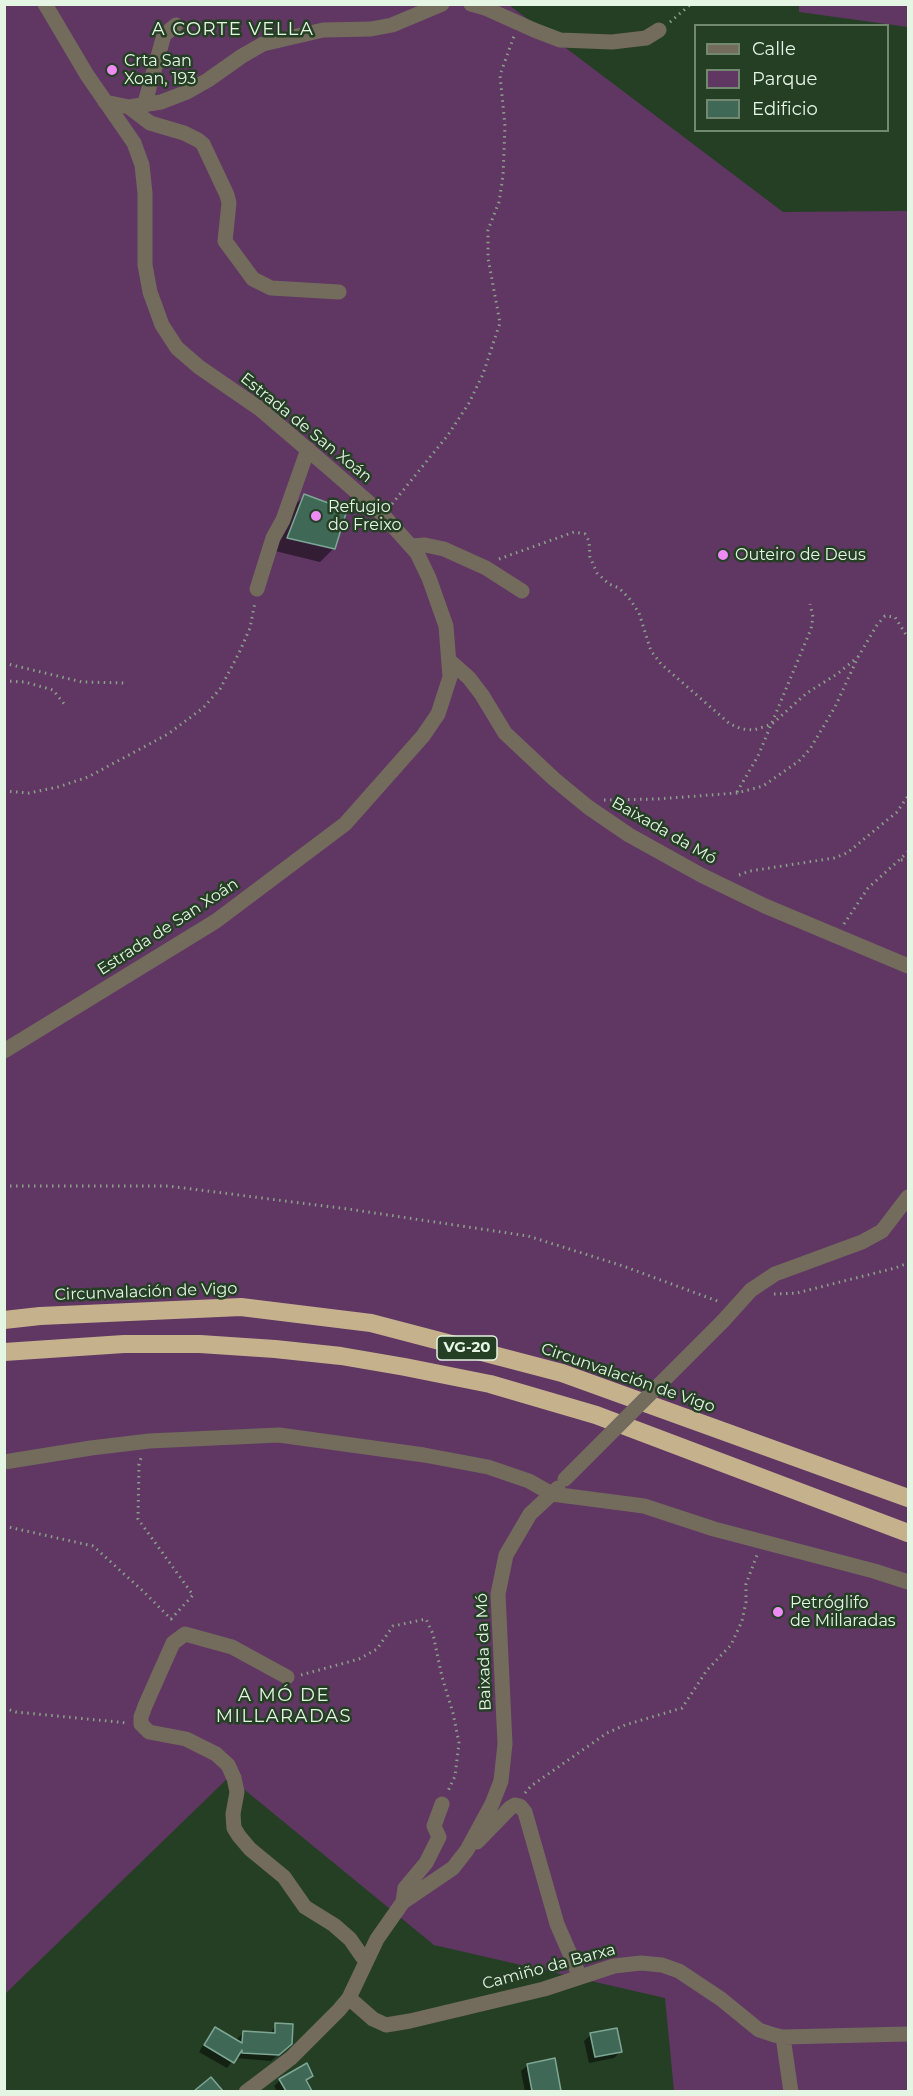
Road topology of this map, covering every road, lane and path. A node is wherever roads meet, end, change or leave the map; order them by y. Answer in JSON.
{"nodes":[{"id":1,"x":45,"y":4,"type":"edge"},
{"id":2,"x":442,"y":4,"type":"edge"},
{"id":3,"x":471,"y":4,"type":"edge"},
{"id":4,"x":691,"y":4,"type":"edge"},
{"id":5,"x":519,"y":22,"type":"junction"},
{"id":6,"x":176,"y":25,"type":"dead end"},
{"id":7,"x":659,"y":30,"type":"joint"},
{"id":8,"x":105,"y":102,"type":"junction"},
{"id":9,"x":137,"y":106,"type":"junction"},
{"id":10,"x":339,"y":292,"type":"dead end"},
{"id":11,"x":308,"y":449,"type":"junction"},
{"id":12,"x":383,"y":514,"type":"junction"},
{"id":13,"x":411,"y":546,"type":"junction"},
{"id":14,"x":481,"y":565,"type":"junction"},
{"id":15,"x":257,"y":589,"type":"joint"},
{"id":16,"x":522,"y":591,"type":"dead end"},
{"id":17,"x":810,"y":604,"type":"dead end"},
{"id":18,"x":909,"y":638,"type":"edge"},
{"id":19,"x":858,"y":657,"type":"junction"},
{"id":20,"x":450,"y":661,"type":"junction"},
{"id":21,"x":4,"y":663,"type":"edge"},
{"id":22,"x":4,"y":681,"type":"edge"},
{"id":23,"x":127,"y":683,"type":"dead end"},
{"id":24,"x":65,"y":705,"type":"dead end"},
{"id":25,"x":772,"y":724,"type":"junction"},
{"id":26,"x":4,"y":791,"type":"edge"},
{"id":27,"x":737,"y":793,"type":"junction"},
{"id":28,"x":909,"y":796,"type":"edge"},
{"id":29,"x":588,"y":807,"type":"junction"},
{"id":30,"x":909,"y":852,"type":"edge"},
{"id":31,"x":909,"y":859,"type":"edge"},
{"id":32,"x":899,"y":860,"type":"junction"},
{"id":33,"x":721,"y":884,"type":"junction"},
{"id":34,"x":839,"y":937,"type":"junction"},
{"id":35,"x":909,"y":966,"type":"edge"},
{"id":36,"x":4,"y":1051,"type":"edge"},
{"id":37,"x":4,"y":1186,"type":"edge"},
{"id":38,"x":906,"y":1204,"type":"edge"},
{"id":39,"x":909,"y":1263,"type":"edge"},
{"id":40,"x":764,"y":1294,"type":"dead end"},
{"id":41,"x":734,"y":1308,"type":"junction"},
{"id":42,"x":4,"y":1320,"type":"edge"},
{"id":43,"x":4,"y":1352,"type":"edge"},
{"id":44,"x":149,"y":1441,"type":"junction"},
{"id":45,"x":4,"y":1462,"type":"edge"},
{"id":46,"x":552,"y":1494,"type":"junction"},
{"id":47,"x":909,"y":1498,"type":"edge"},
{"id":48,"x":4,"y":1526,"type":"edge"},
{"id":49,"x":909,"y":1533,"type":"edge"},
{"id":50,"x":762,"y":1542,"type":"junction"},
{"id":51,"x":909,"y":1582,"type":"edge"},
{"id":52,"x":287,"y":1677,"type":"joint"},
{"id":53,"x":4,"y":1708,"type":"edge"},
{"id":54,"x":141,"y":1724,"type":"junction"},
{"id":55,"x":442,"y":1804,"type":"joint"},
{"id":56,"x":515,"y":1805,"type":"junction"},
{"id":57,"x":467,"y":1850,"type":"junction"},
{"id":58,"x":403,"y":1902,"type":"junction"},
{"id":59,"x":366,"y":1962,"type":"junction"},
{"id":60,"x":580,"y":1977,"type":"junction"},
{"id":61,"x":349,"y":1998,"type":"junction"},
{"id":62,"x":909,"y":2034,"type":"edge"},
{"id":63,"x":783,"y":2037,"type":"junction"},
{"id":64,"x":246,"y":2091,"type":"edge"},
{"id":65,"x":791,"y":2091,"type":"edge"}],
"edges":[{"from":1,"to":8,"type":"street","name":"Estrada de San Xoán"},
{"from":2,"to":9,"type":"street"},
{"from":3,"to":5,"type":"street"},
{"from":4,"to":7,"type":"path"},
{"from":5,"to":7,"type":"street"},
{"from":5,"to":12,"type":"path"},
{"from":6,"to":9,"type":"street"},
{"from":8,"to":9,"type":"street"},
{"from":8,"to":11,"type":"street","name":"Estrada de San Xoán"},
{"from":9,"to":10,"type":"street"},
{"from":11,"to":12,"type":"street","name":"Estrada de San Xoán"},
{"from":11,"to":15,"type":"street"},
{"from":12,"to":13,"type":"street","name":"Estrada de San Xoán"},
{"from":13,"to":14,"type":"street"},
{"from":13,"to":20,"type":"street","name":"Estrada de San Xoán"},
{"from":14,"to":16,"type":"street"},
{"from":14,"to":25,"type":"path"},
{"from":15,"to":26,"type":"path"},
{"from":17,"to":25,"type":"path"},
{"from":18,"to":19,"type":"path"},
{"from":19,"to":25,"type":"path"},
{"from":19,"to":27,"type":"path"},
{"from":20,"to":29,"type":"street","name":"Baixada da Mó"},
{"from":20,"to":36,"type":"street","name":"Estrada de San Xoán"},
{"from":21,"to":23,"type":"path"},
{"from":22,"to":24,"type":"path"},
{"from":25,"to":27,"type":"path"},
{"from":27,"to":29,"type":"path"},
{"from":28,"to":33,"type":"path"},
{"from":29,"to":33,"type":"street","name":"Baixada da Mó"},
{"from":30,"to":32,"type":"path"},
{"from":31,"to":32,"type":"path"},
{"from":32,"to":34,"type":"path"},
{"from":33,"to":34,"type":"street","name":"Baixada da Mó"},
{"from":34,"to":35,"type":"street","name":"Baixada da Mó"},
{"from":37,"to":41,"type":"path"},
{"from":38,"to":41,"type":"street","name":"Baixada da Mó"},
{"from":39,"to":40,"type":"path"},
{"from":41,"to":46,"type":"street","name":"Baixada da Mó","bridge":true},
{"from":42,"to":47,"type":"highway","name":"Circunvalación de Vigo","number":"VG-20"},
{"from":43,"to":49,"type":"highway","number":"VG-20"},
{"from":44,"to":45,"type":"street"},
{"from":44,"to":46,"type":"street"},
{"from":44,"to":48,"type":"path"},
{"from":46,"to":50,"type":"street"},
{"from":46,"to":57,"type":"street","name":"Baixada da Mó"},
{"from":50,"to":51,"type":"street"},
{"from":50,"to":56,"type":"path"},
{"from":52,"to":54,"type":"street"},
{"from":52,"to":55,"type":"path"},
{"from":53,"to":54,"type":"path"},
{"from":54,"to":59,"type":"street"},
{"from":55,"to":58,"type":"street"},
{"from":56,"to":57,"type":"street"},
{"from":56,"to":60,"type":"street"},
{"from":57,"to":58,"type":"street","name":"Baixada da Mó"},
{"from":58,"to":59,"type":"street","name":"Baixada da Mó"},
{"from":59,"to":61,"type":"street","name":"Baixada da Mó"},
{"from":60,"to":61,"type":"street","name":"Camiño da Barxa"},
{"from":60,"to":63,"type":"street","name":"Camiño da Barxa"},
{"from":61,"to":64,"type":"street","name":"Baixada da Mó"},
{"from":62,"to":63,"type":"street","name":"Camiño da Barxa"},
{"from":63,"to":65,"type":"street"}]}
